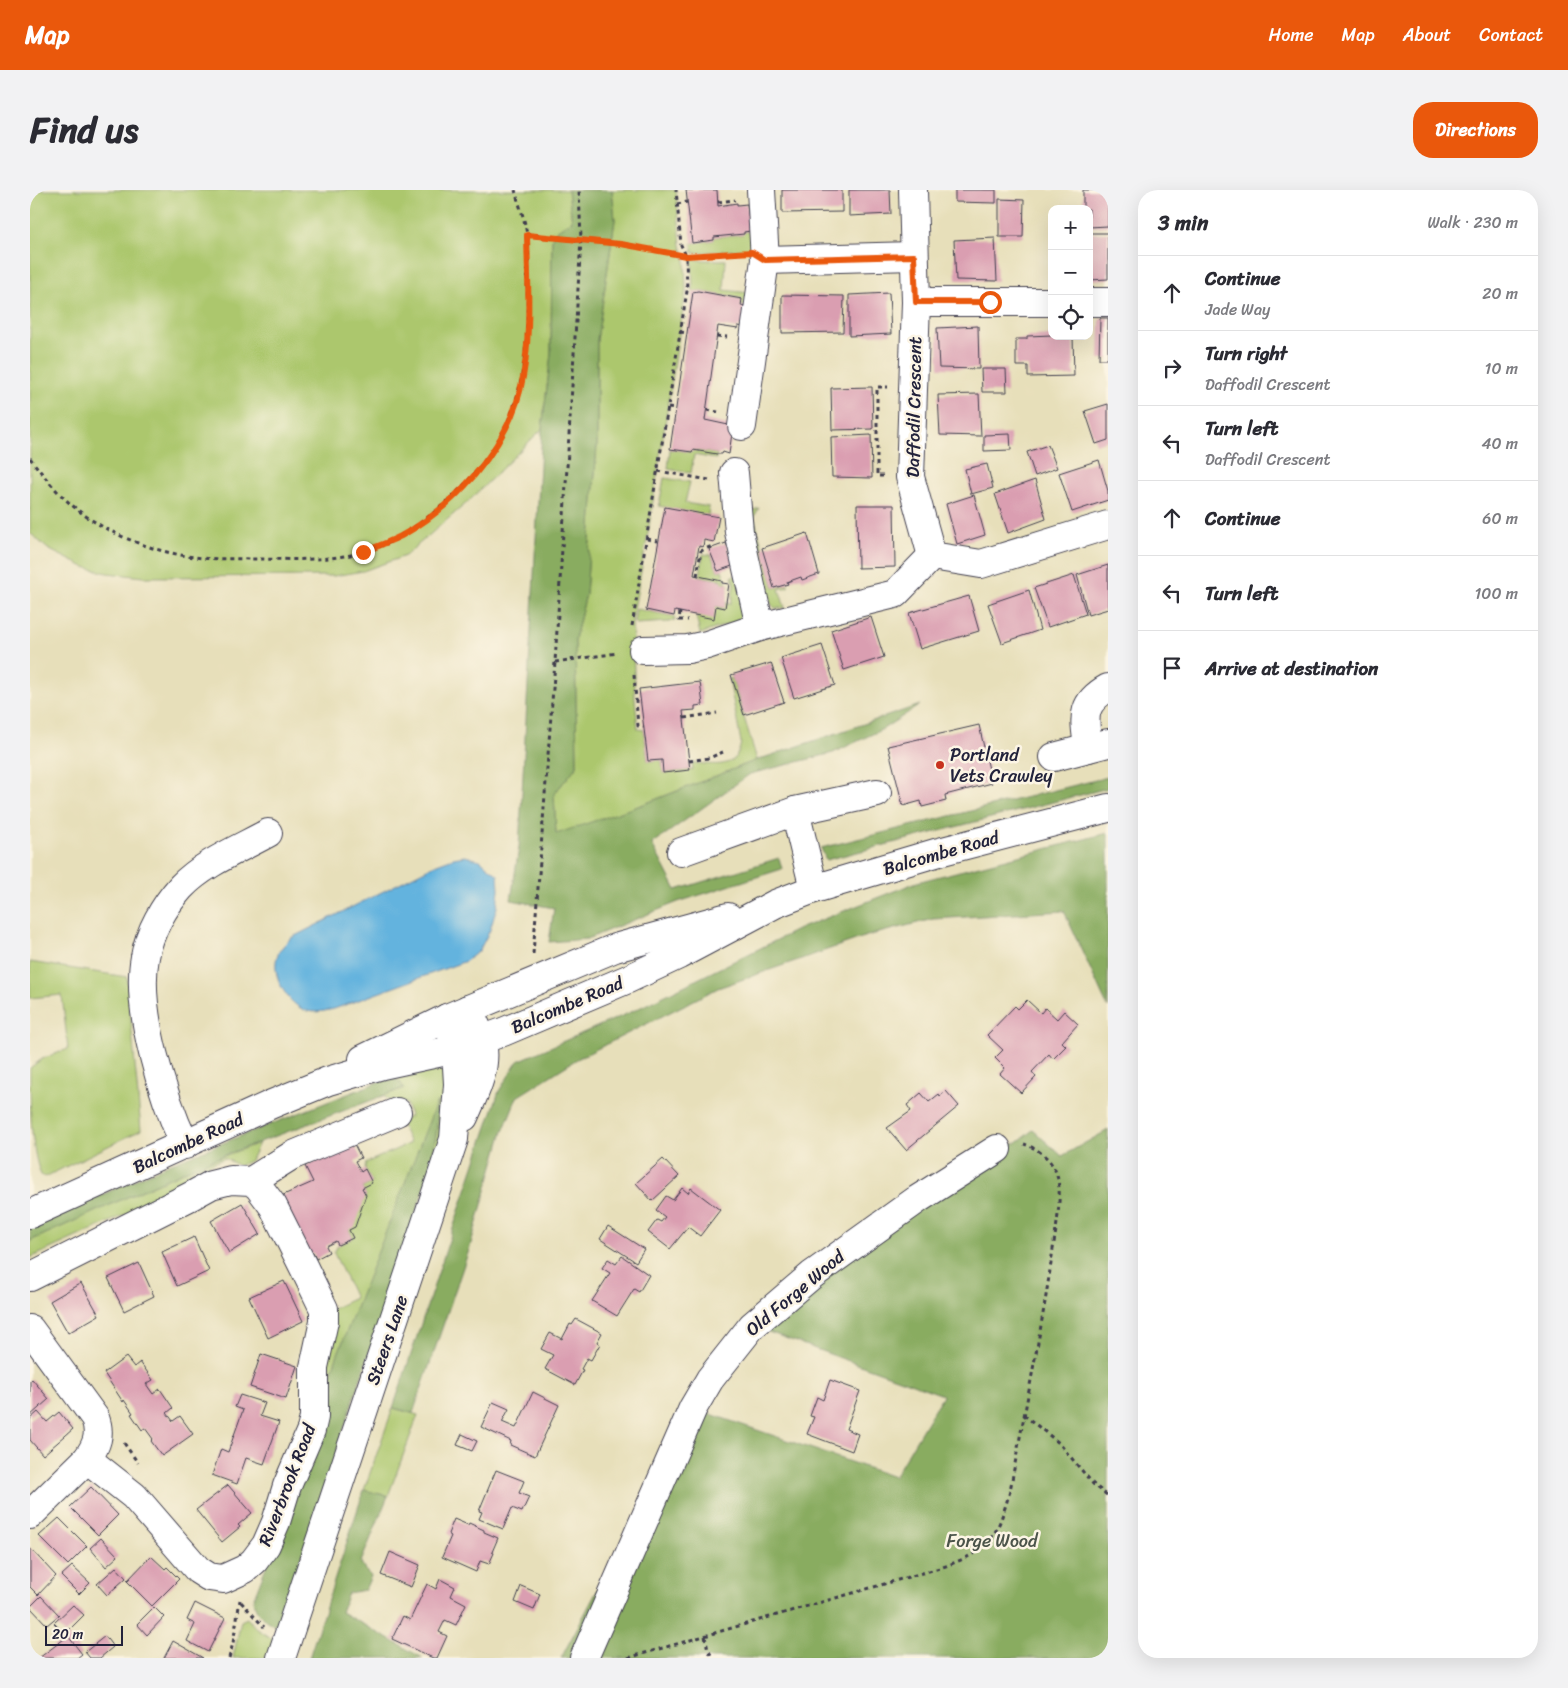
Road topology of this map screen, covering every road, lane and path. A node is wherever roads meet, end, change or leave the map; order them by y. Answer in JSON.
{"nodes":[{"id":1,"x":515,"y":190,"type":"edge"},
{"id":2,"x":578,"y":190,"type":"edge"},
{"id":3,"x":676,"y":190,"type":"edge"},
{"id":4,"x":762,"y":190,"type":"edge"},
{"id":5,"x":913,"y":190,"type":"edge"},
{"id":6,"x":688,"y":202,"type":"dead end"},
{"id":7,"x":677,"y":204,"type":"junction"},
{"id":8,"x":527,"y":235,"type":"junction"},
{"id":9,"x":581,"y":240,"type":"junction"},
{"id":10,"x":686,"y":256,"type":"junction"},
{"id":11,"x":914,"y":256,"type":"junction"},
{"id":12,"x":765,"y":260,"type":"junction"},
{"id":13,"x":916,"y":302,"type":"junction"},
{"id":14,"x":1048,"y":302,"type":"edge"},
{"id":15,"x":1093,"y":302,"type":"edge"},
{"id":16,"x":1108,"y":302,"type":"edge"},
{"id":17,"x":680,"y":332,"type":"junction"},
{"id":18,"x":687,"y":333,"type":"dead end"},
{"id":19,"x":668,"y":408,"type":"junction"},
{"id":20,"x":676,"y":409,"type":"dead end"},
{"id":21,"x":742,"y":426,"type":"dead end"},
{"id":22,"x":30,"y":458,"type":"edge"},
{"id":23,"x":658,"y":471,"type":"junction"},
{"id":24,"x":735,"y":479,"type":"joint"},
{"id":25,"x":1108,"y":525,"type":"edge"},
{"id":26,"x":739,"y":532,"type":"junction"},
{"id":27,"x":647,"y":538,"type":"junction"},
{"id":28,"x":658,"y":541,"type":"dead end"},
{"id":29,"x":932,"y":556,"type":"junction"},
{"id":30,"x":697,"y":576,"type":"dead end"},
{"id":31,"x":760,"y":627,"type":"junction"},
{"id":32,"x":638,"y":651,"type":"junction"},
{"id":33,"x":555,"y":662,"type":"junction"},
{"id":34,"x":1108,"y":688,"type":"edge"},
{"id":35,"x":717,"y":713,"type":"dead end"},
{"id":36,"x":684,"y":718,"type":"dead end"},
{"id":37,"x":644,"y":727,"type":"dead end"},
{"id":38,"x":1098,"y":746,"type":"edge"},
{"id":39,"x":723,"y":752,"type":"dead end"},
{"id":40,"x":1054,"y":757,"type":"dead end"},
{"id":41,"x":689,"y":761,"type":"dead end"},
{"id":42,"x":877,"y":793,"type":"dead end"},
{"id":43,"x":1108,"y":808,"type":"edge"},
{"id":44,"x":795,"y":811,"type":"junction"},
{"id":45,"x":268,"y":832,"type":"dead end"},
{"id":46,"x":681,"y":852,"type":"dead end"},
{"id":47,"x":814,"y":890,"type":"junction"},
{"id":48,"x":775,"y":904,"type":"junction"},
{"id":49,"x":533,"y":962,"type":"dead end"},
{"id":50,"x":457,"y":1013,"type":"junction"},
{"id":51,"x":482,"y":1040,"type":"junction"},
{"id":52,"x":456,"y":1049,"type":"junction"},
{"id":53,"x":328,"y":1081,"type":"junction"},
{"id":54,"x":397,"y":1112,"type":"dead end"},
{"id":55,"x":454,"y":1139,"type":"junction"},
{"id":56,"x":184,"y":1145,"type":"junction"},
{"id":57,"x":997,"y":1149,"type":"joint"},
{"id":58,"x":251,"y":1181,"type":"junction"},
{"id":59,"x":30,"y":1214,"type":"edge"},
{"id":60,"x":30,"y":1277,"type":"edge"},
{"id":61,"x":30,"y":1329,"type":"edge"},
{"id":62,"x":1024,"y":1415,"type":"junction"},
{"id":63,"x":87,"y":1459,"type":"junction"},
{"id":64,"x":1108,"y":1496,"type":"edge"},
{"id":65,"x":30,"y":1515,"type":"edge"},
{"id":66,"x":223,"y":1579,"type":"junction"},
{"id":67,"x":704,"y":1636,"type":"junction"},
{"id":68,"x":229,"y":1658,"type":"edge"},
{"id":69,"x":281,"y":1658,"type":"edge"},
{"id":70,"x":584,"y":1658,"type":"edge"},
{"id":71,"x":628,"y":1658,"type":"edge"},
{"id":72,"x":713,"y":1658,"type":"edge"}],
"edges":[{"from":1,"to":8,"type":"path"},
{"from":2,"to":9,"type":"path"},
{"from":3,"to":7,"type":"path"},
{"from":4,"to":12,"type":"street"},
{"from":5,"to":11,"type":"street","name":"Daffodil Crescent"},
{"from":6,"to":7,"type":"path"},
{"from":7,"to":10,"type":"path"},
{"from":8,"to":9,"type":"path"},
{"from":8,"to":22,"type":"path"},
{"from":9,"to":10,"type":"path"},
{"from":9,"to":33,"type":"path"},
{"from":10,"to":12,"type":"path"},
{"from":10,"to":17,"type":"path"},
{"from":11,"to":12,"type":"street"},
{"from":11,"to":13,"type":"street","name":"Daffodil Crescent"},
{"from":12,"to":21,"type":"street"},
{"from":13,"to":14,"type":"street"},
{"from":13,"to":29,"type":"street","name":"Daffodil Crescent"},
{"from":15,"to":16,"type":"street"},
{"from":17,"to":18,"type":"path"},
{"from":17,"to":19,"type":"path"},
{"from":19,"to":20,"type":"path"},
{"from":19,"to":23,"type":"path"},
{"from":23,"to":24,"type":"path"},
{"from":23,"to":27,"type":"path"},
{"from":24,"to":26,"type":"street"},
{"from":25,"to":29,"type":"street"},
{"from":26,"to":30,"type":"path"},
{"from":26,"to":31,"type":"street"},
{"from":27,"to":28,"type":"path"},
{"from":27,"to":32,"type":"path"},
{"from":29,"to":31,"type":"street"},
{"from":31,"to":32,"type":"street"},
{"from":32,"to":33,"type":"path"},
{"from":32,"to":37,"type":"path"},
{"from":33,"to":49,"type":"path"},
{"from":34,"to":38,"type":"street"},
{"from":35,"to":36,"type":"path"},
{"from":38,"to":40,"type":"street"},
{"from":39,"to":41,"type":"path"},
{"from":42,"to":44,"type":"street"},
{"from":43,"to":47,"type":"street","name":"Balcombe Road"},
{"from":44,"to":46,"type":"street"},
{"from":44,"to":47,"type":"street"},
{"from":45,"to":56,"type":"street"},
{"from":47,"to":48,"type":"street","name":"Balcombe Road"},
{"from":48,"to":50,"type":"street"},
{"from":48,"to":51,"type":"street","name":"Balcombe Road"},
{"from":50,"to":51,"type":"street"},
{"from":50,"to":52,"type":"street","name":"Steers Lane"},
{"from":50,"to":53,"type":"street"},
{"from":51,"to":52,"type":"street","name":"Balcombe Road"},
{"from":51,"to":55,"type":"street"},
{"from":52,"to":53,"type":"street","name":"Balcombe Road"},
{"from":52,"to":55,"type":"street","name":"Steers Lane"},
{"from":53,"to":56,"type":"street","name":"Balcombe Road"},
{"from":54,"to":58,"type":"street"},
{"from":55,"to":69,"type":"street","name":"Steers Lane"},
{"from":56,"to":59,"type":"street","name":"Balcombe Road"},
{"from":57,"to":62,"type":"path"},
{"from":57,"to":70,"type":"street","name":"Old Forge Wood"},
{"from":58,"to":60,"type":"street"},
{"from":58,"to":66,"type":"street","name":"Riverbrook Road"},
{"from":61,"to":63,"type":"street"},
{"from":62,"to":64,"type":"path"},
{"from":62,"to":67,"type":"path"},
{"from":63,"to":65,"type":"street"},
{"from":63,"to":66,"type":"street"},
{"from":66,"to":68,"type":"path"},
{"from":67,"to":71,"type":"path"},
{"from":67,"to":72,"type":"path"}]}
